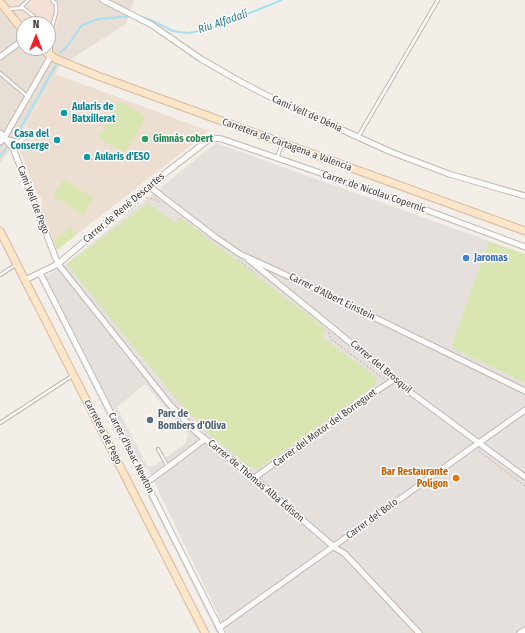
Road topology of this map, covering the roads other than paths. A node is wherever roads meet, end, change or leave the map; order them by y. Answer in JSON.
{"nodes":[{"id":1,"x":28,"y":0,"type":"edge"},
{"id":2,"x":52,"y":0,"type":"edge"},
{"id":3,"x":103,"y":0,"type":"edge"},
{"id":4,"x":438,"y":0,"type":"edge"},
{"id":5,"x":0,"y":2,"type":"edge"},
{"id":6,"x":20,"y":8,"type":"junction"},
{"id":7,"x":5,"y":9,"type":"junction"},
{"id":8,"x":34,"y":16,"type":"edge"},
{"id":9,"x":55,"y":16,"type":"edge"},
{"id":10,"x":16,"y":22,"type":"edge"},
{"id":11,"x":16,"y":45,"type":"edge"},
{"id":12,"x":51,"y":56,"type":"joint"},
{"id":13,"x":0,"y":57,"type":"edge"},
{"id":14,"x":0,"y":73,"type":"edge"},
{"id":15,"x":28,"y":96,"type":"junction"},
{"id":16,"x":0,"y":133,"type":"edge"},
{"id":17,"x":35,"y":134,"type":"dead end"},
{"id":18,"x":358,"y":137,"type":"junction"},
{"id":19,"x":4,"y":138,"type":"junction"},
{"id":20,"x":222,"y":139,"type":"joint"},
{"id":21,"x":19,"y":141,"type":"junction"},
{"id":22,"x":0,"y":142,"type":"edge"},
{"id":23,"x":282,"y":143,"type":"junction"},
{"id":24,"x":24,"y":145,"type":"dead end"},
{"id":25,"x":277,"y":158,"type":"junction"},
{"id":26,"x":150,"y":187,"type":"junction"},
{"id":27,"x":525,"y":196,"type":"edge"},
{"id":28,"x":0,"y":231,"type":"edge"},
{"id":29,"x":525,"y":231,"type":"edge"},
{"id":30,"x":525,"y":247,"type":"edge"},
{"id":31,"x":240,"y":254,"type":"junction"},
{"id":32,"x":17,"y":264,"type":"junction"},
{"id":33,"x":58,"y":264,"type":"junction"},
{"id":34,"x":40,"y":273,"type":"junction"},
{"id":35,"x":0,"y":275,"type":"edge"},
{"id":36,"x":25,"y":280,"type":"junction"},
{"id":37,"x":74,"y":374,"type":"junction"},
{"id":38,"x":395,"y":379,"type":"junction"},
{"id":39,"x":525,"y":391,"type":"edge"},
{"id":40,"x":525,"y":410,"type":"edge"},
{"id":41,"x":0,"y":423,"type":"edge"},
{"id":42,"x":205,"y":439,"type":"junction"},
{"id":43,"x":479,"y":442,"type":"junction"},
{"id":44,"x":158,"y":449,"type":"dead end"},
{"id":45,"x":168,"y":468,"type":"junction"},
{"id":46,"x":525,"y":477,"type":"edge"},
{"id":47,"x":254,"y":478,"type":"junction"},
{"id":48,"x":146,"y":482,"type":"junction"},
{"id":49,"x":334,"y":547,"type":"junction"},
{"id":50,"x":220,"y":630,"type":"edge"},
{"id":51,"x":525,"y":630,"type":"edge"},
{"id":52,"x":205,"y":633,"type":"edge"},
{"id":53,"x":419,"y":633,"type":"edge"},
{"id":54,"x":520,"y":633,"type":"edge"}],
"edges":[{"from":1,"to":6,"type":"lane"},
{"from":2,"to":9,"type":"lane"},
{"from":3,"to":18,"type":"street","name":"Camí Vell de Dénia"},
{"from":4,"to":18,"type":"lane"},
{"from":5,"to":7,"type":"main road"},
{"from":6,"to":7,"type":"lane"},
{"from":6,"to":8,"type":"lane"},
{"from":7,"to":10,"type":"main road"},
{"from":11,"to":13,"type":"street"},
{"from":12,"to":15,"type":"street"},
{"from":12,"to":23,"type":"main road","name":"Carretera de Cartagena a Valencia"},
{"from":14,"to":15,"type":"lane"},
{"from":15,"to":19,"type":"street"},
{"from":16,"to":19,"type":"street","name":"Camí Vell de Pego"},
{"from":17,"to":21,"type":"lane"},
{"from":18,"to":27,"type":"street","name":"Camí Vell de Dénia"},
{"from":19,"to":21,"type":"lane"},
{"from":19,"to":22,"type":"street"},
{"from":19,"to":33,"type":"street","name":"Camí Vell de Pego"},
{"from":20,"to":25,"type":"street","name":"Carrer de Nicolau Copernic"},
{"from":20,"to":26,"type":"street","name":"Carrer de René Descartes"},
{"from":21,"to":24,"type":"lane"},
{"from":23,"to":25,"type":"lane"},
{"from":23,"to":29,"type":"main road","name":"Carretera de Cartagena a Valencia"},
{"from":25,"to":30,"type":"street","name":"Carrer de Nicolau Copernic"},
{"from":26,"to":31,"type":"street","name":"Carrer d'Albert Einstein"},
{"from":26,"to":33,"type":"street","name":"Carrer de René Descartes"},
{"from":28,"to":32,"type":"main road","name":"carretera de Pego"},
{"from":31,"to":38,"type":"street","name":"Carrer del Brosquil"},
{"from":31,"to":39,"type":"street","name":"Carrer d'Albert Einstein"},
{"from":32,"to":35,"type":"lane"},
{"from":32,"to":36,"type":"main road","name":"carretera de Pego"},
{"from":33,"to":34,"type":"street","name":"Carrer de René Descartes"},
{"from":33,"to":42,"type":"street","name":"Carrer de Thomas Alba Édison"},
{"from":34,"to":36,"type":"street","name":"Carrer de René Descartes"},
{"from":34,"to":48,"type":"street","name":"Carrer d'Isaac Newton"},
{"from":36,"to":37,"type":"main road","name":"carretera de Pego"},
{"from":37,"to":41,"type":"lane"},
{"from":37,"to":52,"type":"main road","name":"carretera de Pego"},
{"from":38,"to":43,"type":"street","name":"Carrer del Brosquil"},
{"from":38,"to":47,"type":"street","name":"Carrer del Motor del Borreguet"},
{"from":40,"to":43,"type":"street","name":"Carrer del Bolo"},
{"from":42,"to":45,"type":"street"},
{"from":42,"to":47,"type":"street","name":"Carrer de Thomas Alba Édison"},
{"from":43,"to":46,"type":"street","name":"Carrer del Brosquil"},
{"from":43,"to":49,"type":"street","name":"Carrer del Bolo"},
{"from":44,"to":45,"type":"lane"},
{"from":45,"to":48,"type":"street"},
{"from":47,"to":49,"type":"street","name":"Carrer de Thomas Alba Édison"},
{"from":48,"to":50,"type":"street","name":"Carrer d'Isaac Newton"},
{"from":49,"to":50,"type":"street","name":"Carrer del Bolo"},
{"from":49,"to":53,"type":"street","name":"Carrer de Thomas Alba Édison"},
{"from":51,"to":54,"type":"street"}]}
